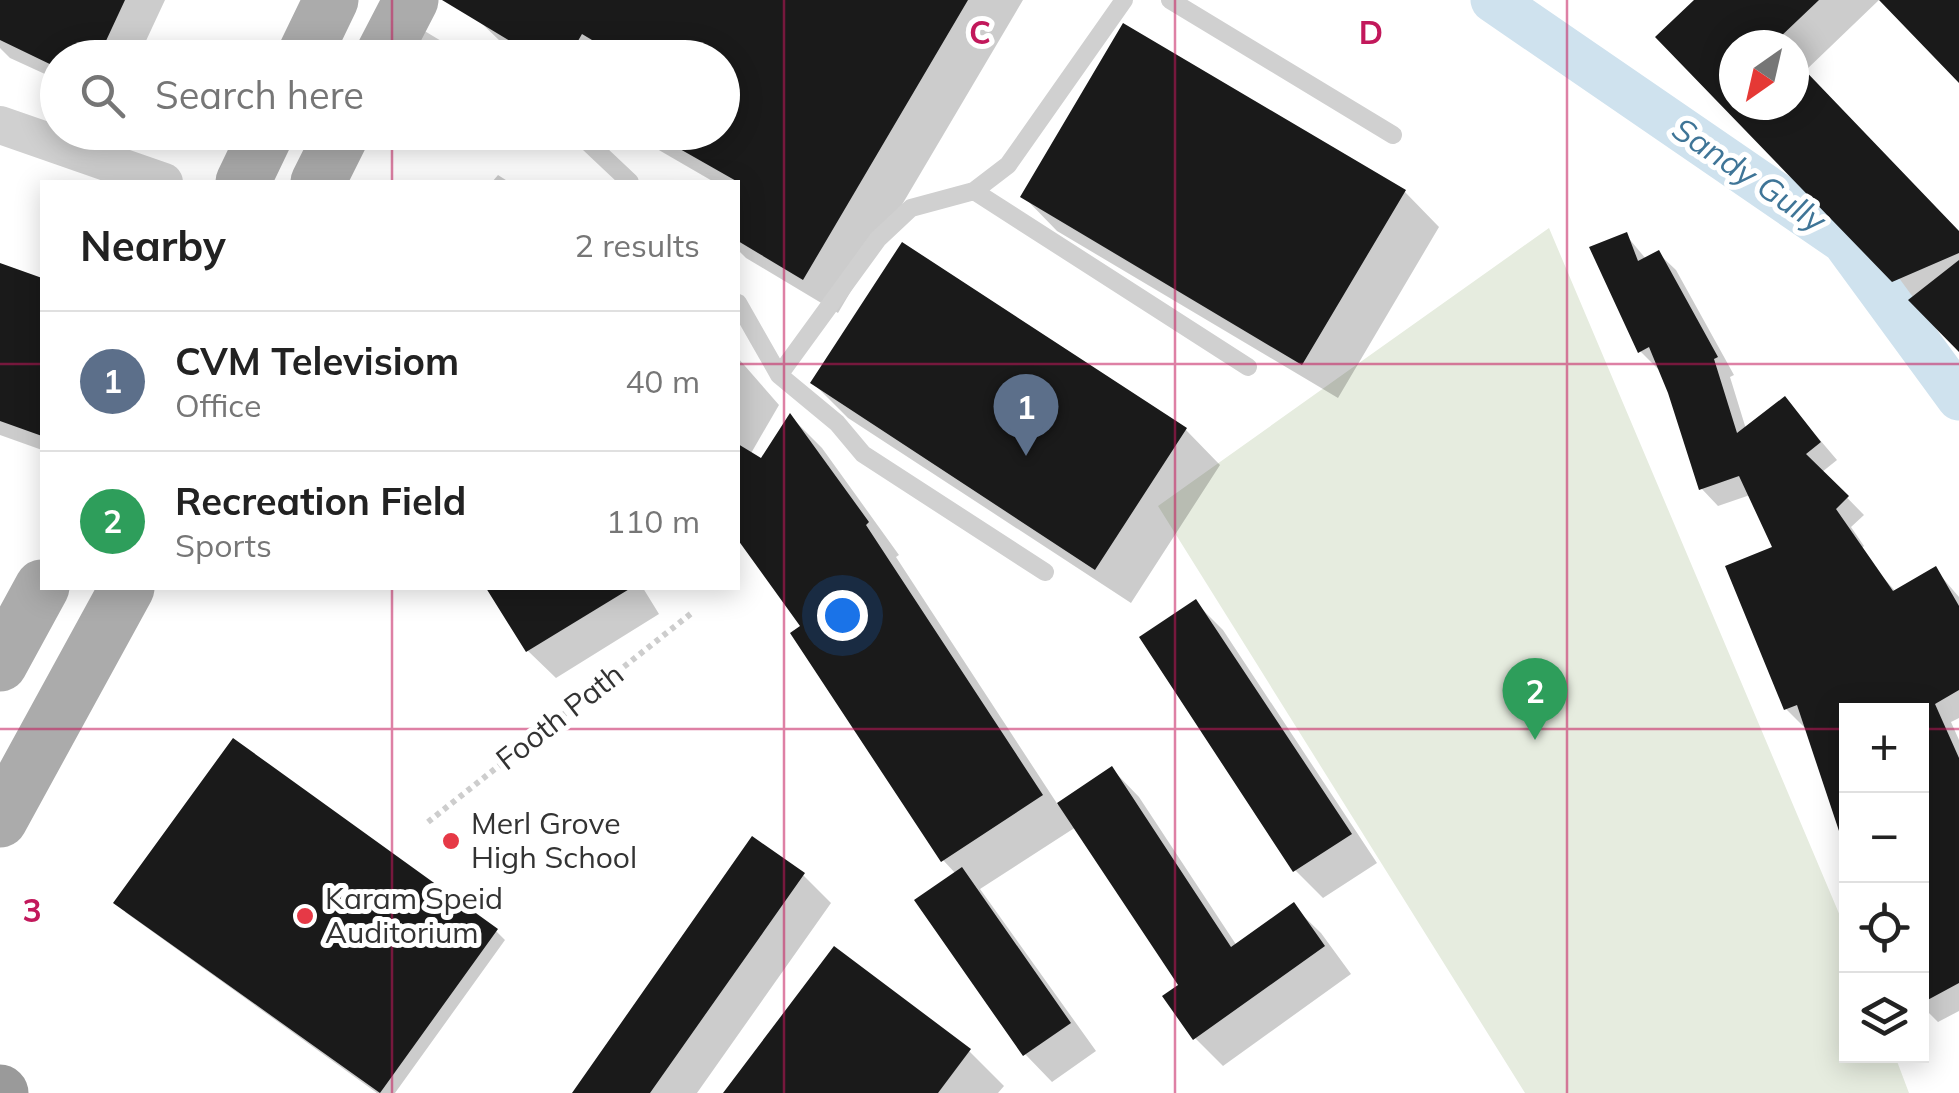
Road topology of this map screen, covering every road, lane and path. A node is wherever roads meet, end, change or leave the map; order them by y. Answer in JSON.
{"nodes":[{"id":1,"x":331,"y":0,"type":"edge"},
{"id":2,"x":1124,"y":0,"type":"edge"},
{"id":3,"x":1170,"y":0,"type":"edge"},
{"id":4,"x":396,"y":28,"type":"edge"},
{"id":5,"x":312,"y":40,"type":"edge"},
{"id":6,"x":418,"y":40,"type":"edge"},
{"id":7,"x":0,"y":125,"type":"edge"},
{"id":8,"x":1393,"y":135,"type":"dead end"},
{"id":9,"x":40,"y":139,"type":"edge"},
{"id":10,"x":72,"y":150,"type":"edge"},
{"id":11,"x":258,"y":150,"type":"edge"},
{"id":12,"x":334,"y":150,"type":"edge"},
{"id":13,"x":596,"y":150,"type":"edge"},
{"id":14,"x":158,"y":180,"type":"edge"},
{"id":15,"x":243,"y":180,"type":"edge"},
{"id":16,"x":319,"y":180,"type":"edge"},
{"id":17,"x":628,"y":180,"type":"edge"},
{"id":18,"x":974,"y":190,"type":"junction"},
{"id":19,"x":740,"y":307,"type":"edge"},
{"id":20,"x":1248,"y":367,"type":"dead end"},
{"id":21,"x":779,"y":375,"type":"junction"},
{"id":22,"x":1046,"y":572,"type":"dead end"},
{"id":23,"x":40,"y":590,"type":"edge"},
{"id":24,"x":126,"y":590,"type":"edge"},
{"id":25,"x":693,"y":612,"type":"dead end"},
{"id":26,"x":0,"y":664,"type":"edge"},
{"id":27,"x":0,"y":820,"type":"edge"},
{"id":28,"x":428,"y":822,"type":"dead end"}],
"edges":[{"from":1,"to":5,"type":"main road"},
{"from":2,"to":18,"type":"lane"},
{"from":3,"to":8,"type":"lane"},
{"from":4,"to":6,"type":"lane"},
{"from":7,"to":9,"type":"street"},
{"from":10,"to":14,"type":"street"},
{"from":11,"to":15,"type":"main road"},
{"from":12,"to":16,"type":"main road"},
{"from":13,"to":17,"type":"lane"},
{"from":18,"to":20,"type":"lane"},
{"from":18,"to":21,"type":"lane"},
{"from":19,"to":21,"type":"lane"},
{"from":21,"to":22,"type":"lane"},
{"from":23,"to":26,"type":"main road"},
{"from":24,"to":27,"type":"main road"},
{"from":25,"to":28,"type":"path","name":"Footh Path"}]}
